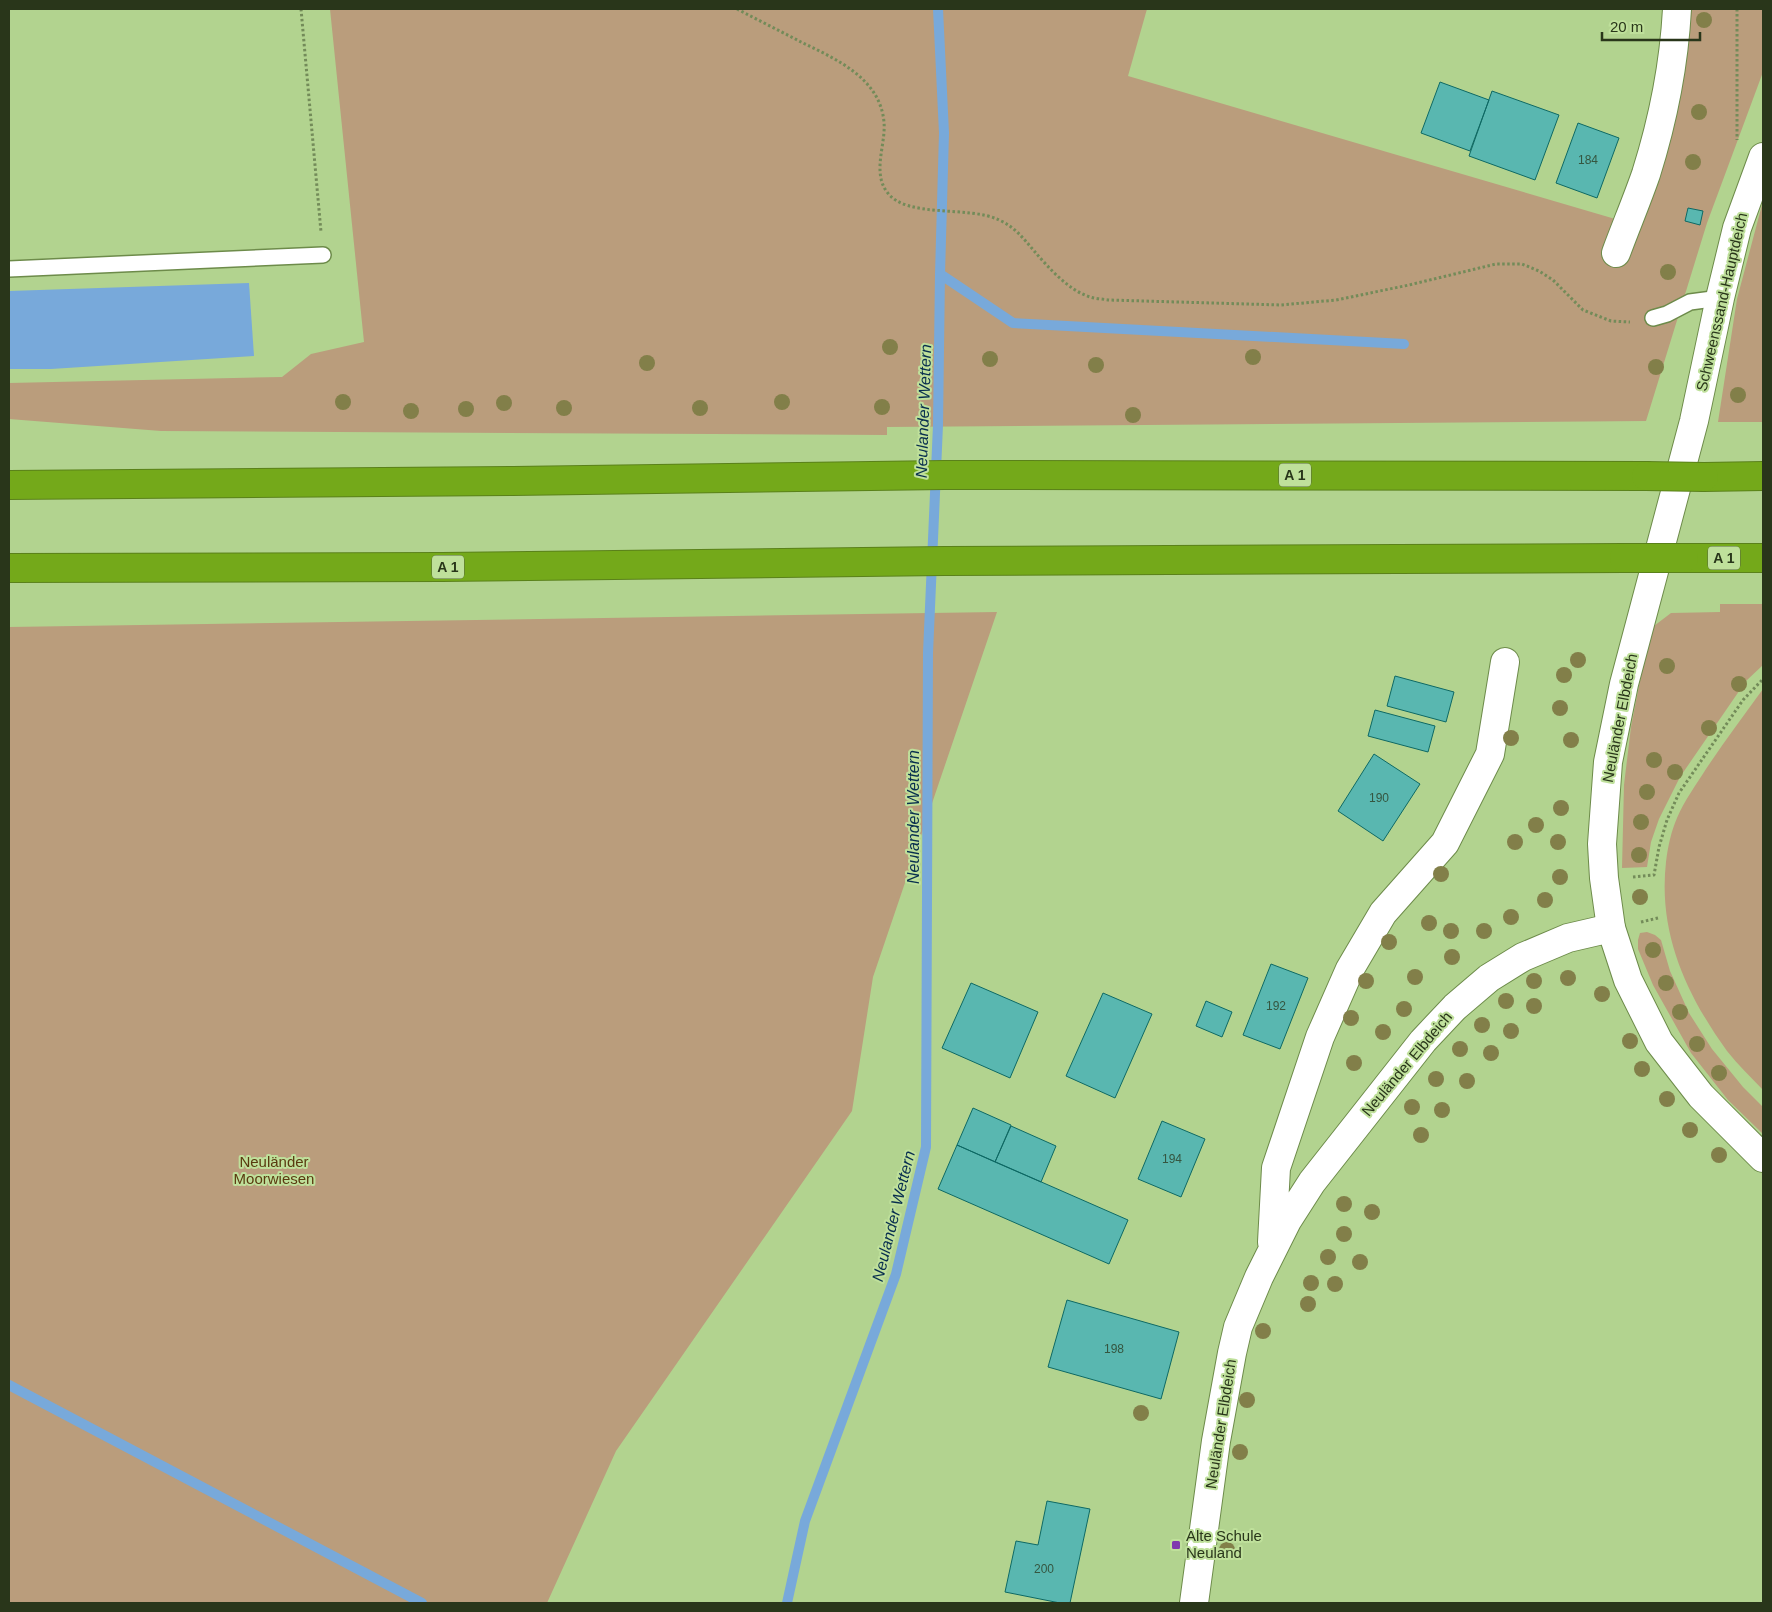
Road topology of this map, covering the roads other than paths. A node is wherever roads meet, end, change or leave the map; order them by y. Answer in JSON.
{"nodes":[{"id":1,"x":1677,"y":9,"type":"edge"},
{"id":2,"x":1763,"y":157,"type":"edge"},
{"id":3,"x":1616,"y":253,"type":"dead end"},
{"id":4,"x":323,"y":255,"type":"road end"},
{"id":5,"x":9,"y":269,"type":"edge"},
{"id":6,"x":1720,"y":298,"type":"junction"},
{"id":7,"x":1653,"y":318,"type":"road end"},
{"id":8,"x":1694,"y":421,"type":"joint"},
{"id":9,"x":1763,"y":476,"type":"edge"},
{"id":10,"x":9,"y":485,"type":"edge"},
{"id":11,"x":1763,"y":558,"type":"edge"},
{"id":12,"x":9,"y":568,"type":"edge"},
{"id":13,"x":1505,"y":662,"type":"dead end"},
{"id":14,"x":1611,"y":928,"type":"junction"},
{"id":15,"x":1763,"y":1158,"type":"edge"},
{"id":16,"x":1272,"y":1251,"type":"junction"},
{"id":17,"x":1194,"y":1603,"type":"edge"}],
"edges":[{"from":1,"to":3,"type":"street"},
{"from":2,"to":6,"type":"street","name":"Schweenssand-Hauptdeich"},
{"from":4,"to":5,"type":"lane"},
{"from":6,"to":7,"type":"lane"},
{"from":6,"to":8,"type":"street","name":"Schweenssand-Hauptdeich"},
{"from":8,"to":14,"type":"street","name":"Neuländer Elbdeich"},
{"from":9,"to":10,"type":"highway","number":"A 1","bridge":true},
{"from":11,"to":12,"type":"highway","number":"A 1","bridge":true},
{"from":13,"to":16,"type":"street","name":"Neuländer Elbdeich"},
{"from":14,"to":15,"type":"street"},
{"from":14,"to":16,"type":"street","name":"Neuländer Elbdeich"},
{"from":16,"to":17,"type":"street","name":"Neuländer Elbdeich"}]}
